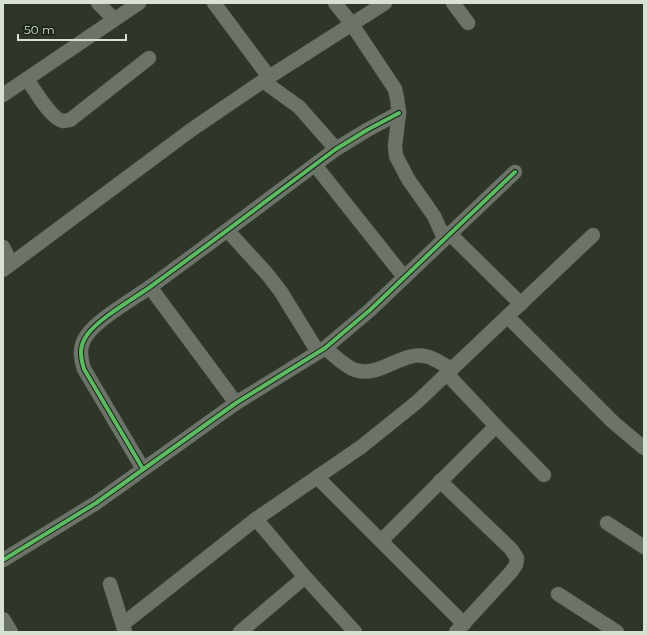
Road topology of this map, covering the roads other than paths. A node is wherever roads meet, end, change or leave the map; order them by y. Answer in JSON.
{"nodes":[{"id":1,"x":98,"y":3,"type":"edge"},
{"id":2,"x":139,"y":3,"type":"edge"},
{"id":3,"x":214,"y":3,"type":"edge"},
{"id":4,"x":335,"y":3,"type":"edge"},
{"id":5,"x":385,"y":3,"type":"edge"},
{"id":6,"x":453,"y":3,"type":"edge"},
{"id":7,"x":114,"y":19,"type":"junction"},
{"id":8,"x":351,"y":23,"type":"junction"},
{"id":9,"x":468,"y":23,"type":"dead end"},
{"id":10,"x":148,"y":58,"type":"dead end"},
{"id":11,"x":27,"y":79,"type":"junction"},
{"id":12,"x":266,"y":79,"type":"junction"},
{"id":13,"x":3,"y":95,"type":"edge"},
{"id":14,"x":399,"y":112,"type":"junction"},
{"id":15,"x":336,"y":149,"type":"junction"},
{"id":16,"x":315,"y":164,"type":"junction"},
{"id":17,"x":515,"y":172,"type":"dead end"},
{"id":18,"x":227,"y":230,"type":"junction"},
{"id":19,"x":593,"y":235,"type":"dead end"},
{"id":20,"x":447,"y":236,"type":"junction"},
{"id":21,"x":3,"y":247,"type":"edge"},
{"id":22,"x":7,"y":267,"type":"edge"},
{"id":23,"x":404,"y":277,"type":"junction"},
{"id":24,"x":150,"y":287,"type":"junction"},
{"id":25,"x":521,"y":304,"type":"junction"},
{"id":26,"x":508,"y":317,"type":"junction"},
{"id":27,"x":322,"y":350,"type":"junction"},
{"id":28,"x":449,"y":371,"type":"junction"},
{"id":29,"x":236,"y":403,"type":"junction"},
{"id":30,"x":496,"y":426,"type":"junction"},
{"id":31,"x":644,"y":448,"type":"edge"},
{"id":32,"x":143,"y":469,"type":"junction"},
{"id":33,"x":544,"y":475,"type":"dead end"},
{"id":34,"x":317,"y":477,"type":"junction"},
{"id":35,"x":440,"y":481,"type":"junction"},
{"id":36,"x":256,"y":519,"type":"junction"},
{"id":37,"x":607,"y":524,"type":"dead end"},
{"id":38,"x":381,"y":541,"type":"junction"},
{"id":39,"x":644,"y":547,"type":"edge"},
{"id":40,"x":3,"y":560,"type":"edge"},
{"id":41,"x":305,"y":577,"type":"junction"},
{"id":42,"x":110,"y":584,"type":"dead end"},
{"id":43,"x":558,"y":594,"type":"dead end"},
{"id":44,"x":3,"y":619,"type":"edge"},
{"id":45,"x":124,"y":628,"type":"edge"},
{"id":46,"x":460,"y":628,"type":"edge"},
{"id":47,"x":246,"y":630,"type":"edge"},
{"id":48,"x":610,"y":630,"type":"edge"},
{"id":49,"x":11,"y":632,"type":"edge"},
{"id":50,"x":355,"y":632,"type":"edge"}],
"edges":[{"from":1,"to":7,"type":"street"},
{"from":2,"to":7,"type":"street"},
{"from":3,"to":12,"type":"street"},
{"from":4,"to":8,"type":"street"},
{"from":5,"to":8,"type":"street"},
{"from":6,"to":9,"type":"street"},
{"from":7,"to":11,"type":"street"},
{"from":8,"to":12,"type":"street"},
{"from":8,"to":14,"type":"street"},
{"from":10,"to":11,"type":"street"},
{"from":11,"to":13,"type":"street"},
{"from":12,"to":15,"type":"street"},
{"from":12,"to":22,"type":"street"},
{"from":14,"to":15,"type":"street"},
{"from":14,"to":20,"type":"street"},
{"from":15,"to":16,"type":"street"},
{"from":16,"to":18,"type":"street"},
{"from":16,"to":23,"type":"street"},
{"from":17,"to":20,"type":"street"},
{"from":18,"to":24,"type":"street"},
{"from":18,"to":27,"type":"street"},
{"from":19,"to":25,"type":"street"},
{"from":20,"to":23,"type":"street"},
{"from":20,"to":25,"type":"street"},
{"from":21,"to":22,"type":"street"},
{"from":23,"to":27,"type":"street"},
{"from":24,"to":29,"type":"street"},
{"from":24,"to":32,"type":"street"},
{"from":25,"to":26,"type":"street"},
{"from":26,"to":28,"type":"street"},
{"from":26,"to":31,"type":"street"},
{"from":27,"to":28,"type":"street"},
{"from":27,"to":29,"type":"street"},
{"from":28,"to":30,"type":"street"},
{"from":28,"to":34,"type":"street"},
{"from":29,"to":32,"type":"street"},
{"from":30,"to":33,"type":"street"},
{"from":30,"to":35,"type":"street"},
{"from":32,"to":40,"type":"street"},
{"from":34,"to":36,"type":"street"},
{"from":34,"to":38,"type":"street"},
{"from":35,"to":38,"type":"street"},
{"from":35,"to":46,"type":"street"},
{"from":36,"to":41,"type":"street"},
{"from":36,"to":45,"type":"street"},
{"from":37,"to":39,"type":"street"},
{"from":38,"to":46,"type":"street"},
{"from":41,"to":47,"type":"street"},
{"from":41,"to":50,"type":"street"},
{"from":42,"to":45,"type":"street"},
{"from":43,"to":48,"type":"street"},
{"from":44,"to":49,"type":"street"}]}
